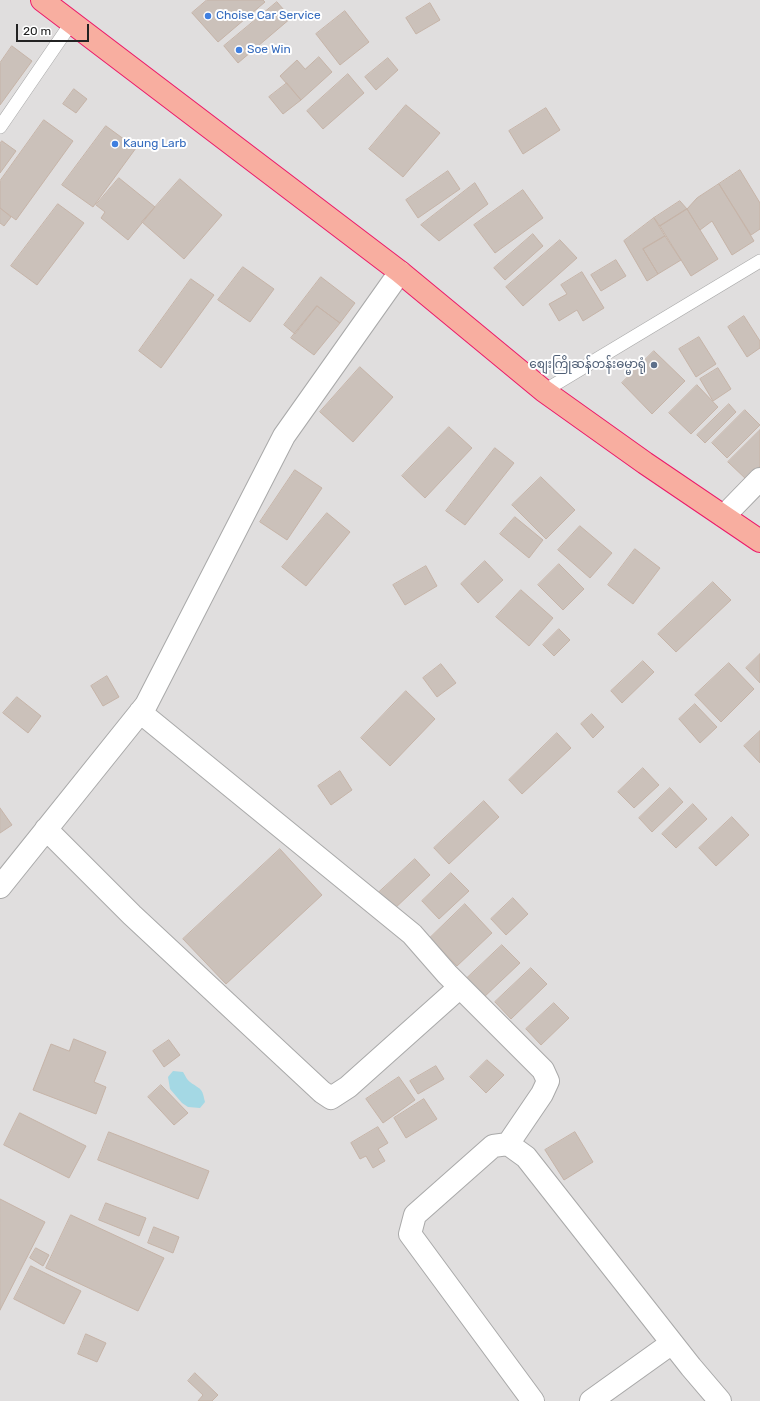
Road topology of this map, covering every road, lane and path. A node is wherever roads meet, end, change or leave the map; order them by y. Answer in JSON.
{"nodes":[{"id":1,"x":42,"y":0,"type":"edge"},
{"id":2,"x":72,"y":22,"type":"junction"},
{"id":3,"x":0,"y":127,"type":"edge"},
{"id":4,"x":760,"y":261,"type":"edge"},
{"id":5,"x":400,"y":272,"type":"junction"},
{"id":6,"x":544,"y":391,"type":"junction"},
{"id":7,"x":760,"y":479,"type":"edge"},
{"id":8,"x":724,"y":516,"type":"junction"},
{"id":9,"x":760,"y":541,"type":"edge"},
{"id":10,"x":140,"y":712,"type":"junction"},
{"id":11,"x":46,"y":829,"type":"junction"},
{"id":12,"x":0,"y":887,"type":"edge"},
{"id":13,"x":460,"y":987,"type":"junction"},
{"id":14,"x":508,"y":1144,"type":"junction"},
{"id":15,"x":672,"y":1343,"type":"junction"},
{"id":16,"x":533,"y":1401,"type":"edge"},
{"id":17,"x":591,"y":1401,"type":"edge"},
{"id":18,"x":720,"y":1401,"type":"edge"}],
"edges":[{"from":1,"to":2,"type":"highway"},
{"from":2,"to":3,"type":"lane"},
{"from":2,"to":5,"type":"highway"},
{"from":4,"to":6,"type":"lane"},
{"from":5,"to":6,"type":"highway"},
{"from":5,"to":10,"type":"street"},
{"from":6,"to":8,"type":"highway"},
{"from":7,"to":8,"type":"street"},
{"from":8,"to":9,"type":"highway"},
{"from":10,"to":11,"type":"street"},
{"from":10,"to":13,"type":"street"},
{"from":11,"to":12,"type":"street"},
{"from":11,"to":13,"type":"street"},
{"from":13,"to":14,"type":"street"},
{"from":14,"to":15,"type":"street"},
{"from":14,"to":16,"type":"street"},
{"from":15,"to":17,"type":"street"},
{"from":15,"to":18,"type":"street"}]}
